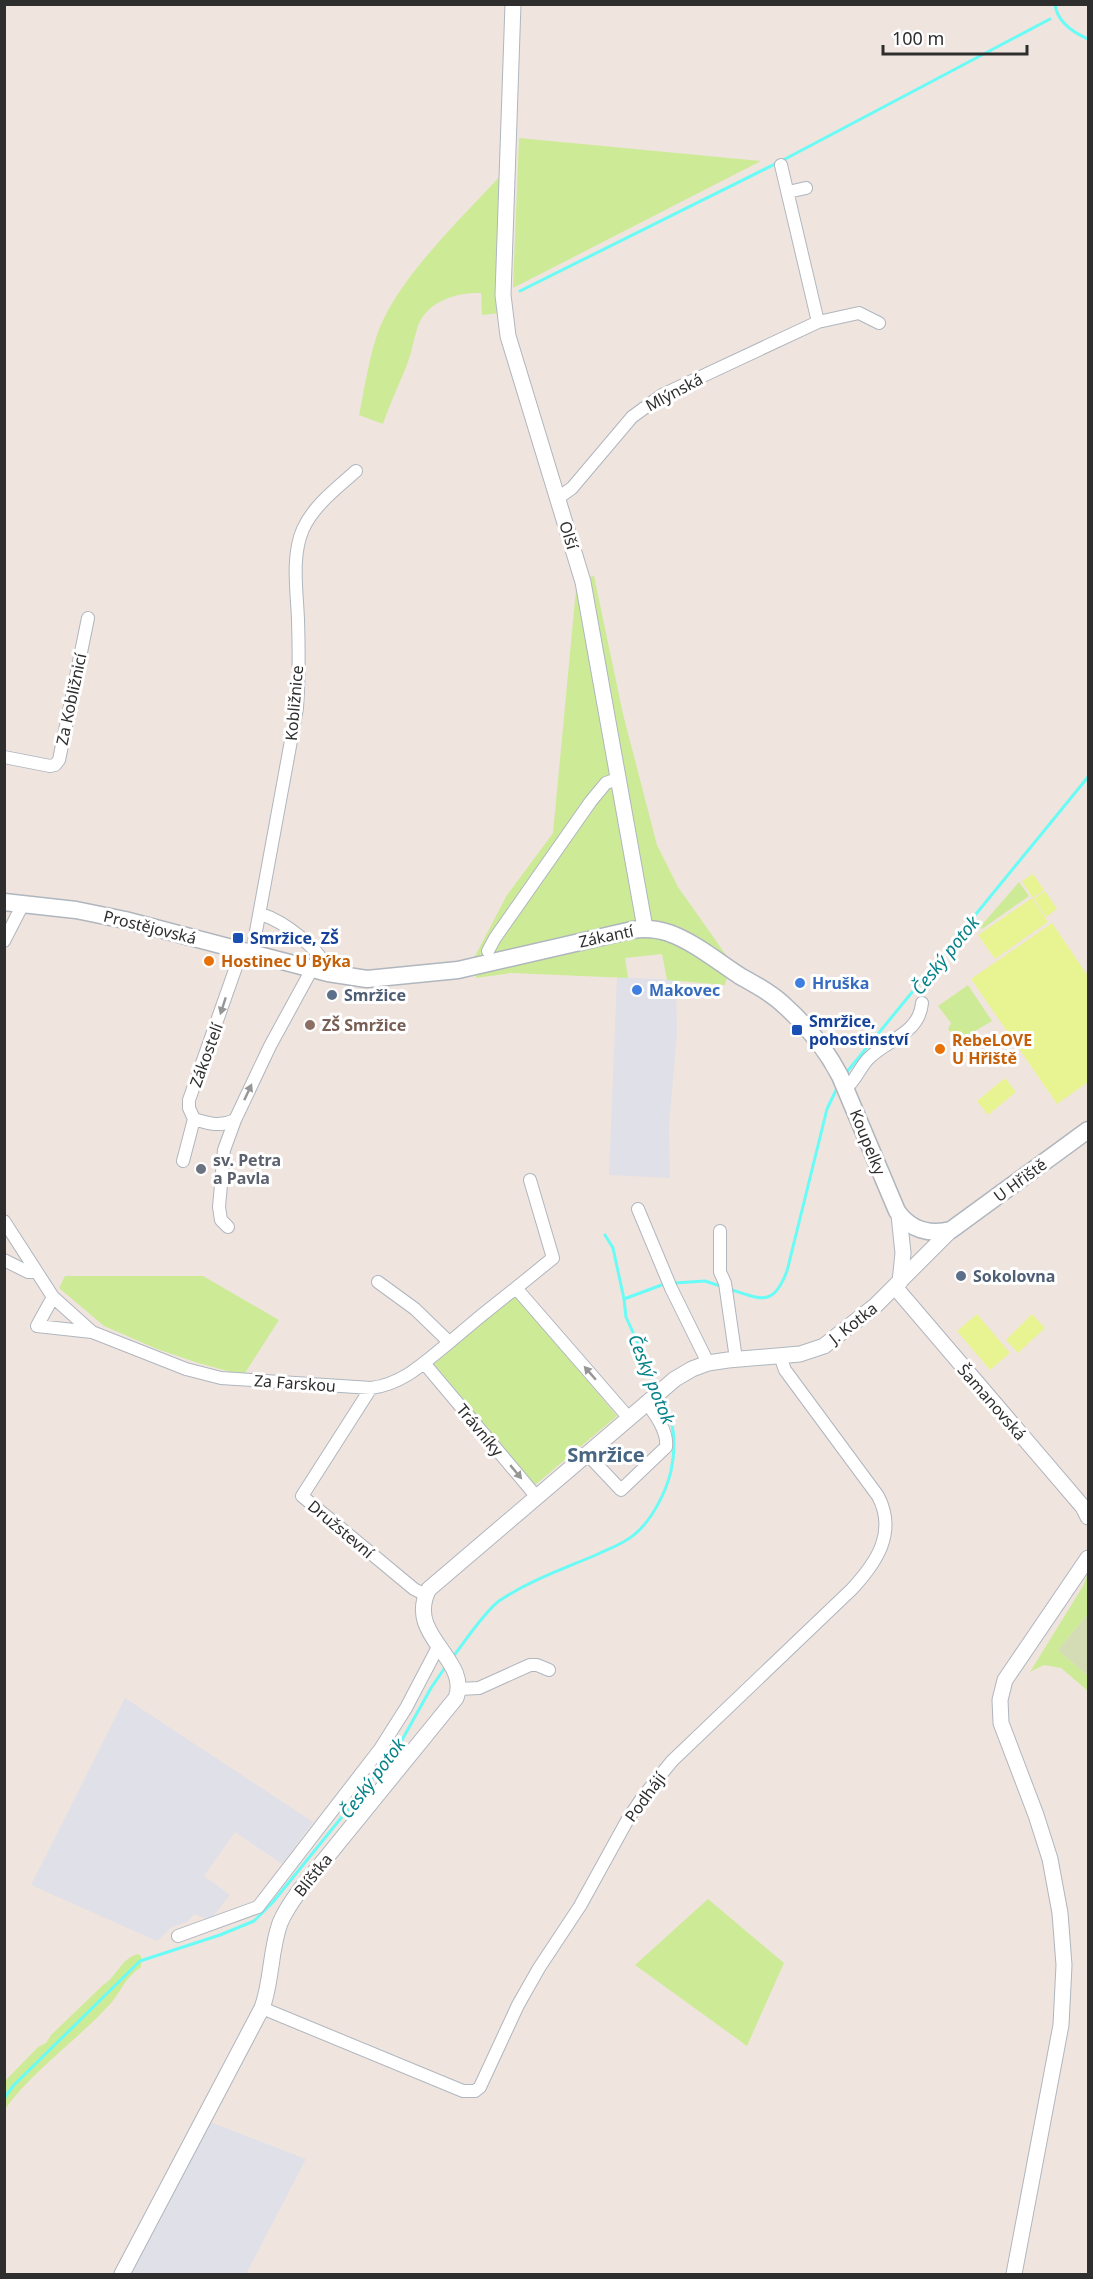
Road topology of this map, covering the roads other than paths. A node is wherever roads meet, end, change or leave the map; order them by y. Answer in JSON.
{"nodes":[{"id":1,"x":513,"y":4,"type":"edge"},
{"id":2,"x":782,"y":165,"type":"dead end"},
{"id":3,"x":806,"y":188,"type":"dead end"},
{"id":4,"x":788,"y":192,"type":"junction"},
{"id":5,"x":818,"y":322,"type":"junction"},
{"id":6,"x":879,"y":323,"type":"dead end"},
{"id":7,"x":356,"y":471,"type":"dead end"},
{"id":8,"x":558,"y":498,"type":"junction"},
{"id":9,"x":88,"y":618,"type":"dead end"},
{"id":10,"x":4,"y":758,"type":"edge"},
{"id":11,"x":617,"y":779,"type":"junction"},
{"id":12,"x":4,"y":902,"type":"edge"},
{"id":13,"x":23,"y":904,"type":"junction"},
{"id":14,"x":261,"y":914,"type":"junction"},
{"id":15,"x":645,"y":928,"type":"junction"},
{"id":16,"x":4,"y":940,"type":"edge"},
{"id":17,"x":488,"y":951,"type":"dead end"},
{"id":18,"x":247,"y":952,"type":"junction"},
{"id":19,"x":320,"y":971,"type":"junction"},
{"id":20,"x":922,"y":1003,"type":"dead end"},
{"id":21,"x":836,"y":1068,"type":"joint"},
{"id":22,"x":846,"y":1087,"type":"junction"},
{"id":23,"x":194,"y":1119,"type":"junction"},
{"id":24,"x":235,"y":1120,"type":"junction"},
{"id":25,"x":1089,"y":1130,"type":"edge"},
{"id":26,"x":183,"y":1161,"type":"dead end"},
{"id":27,"x":530,"y":1180,"type":"dead end"},
{"id":28,"x":638,"y":1209,"type":"dead end"},
{"id":29,"x":899,"y":1215,"type":"junction"},
{"id":30,"x":4,"y":1221,"type":"edge"},
{"id":31,"x":228,"y":1227,"type":"dead end"},
{"id":32,"x":951,"y":1230,"type":"junction"},
{"id":33,"x":720,"y":1231,"type":"dead end"},
{"id":34,"x":4,"y":1260,"type":"edge"},
{"id":35,"x":37,"y":1272,"type":"junction"},
{"id":36,"x":378,"y":1282,"type":"dead end"},
{"id":37,"x":897,"y":1285,"type":"junction"},
{"id":38,"x":516,"y":1288,"type":"junction"},
{"id":39,"x":53,"y":1297,"type":"junction"},
{"id":40,"x":92,"y":1332,"type":"junction"},
{"id":41,"x":449,"y":1342,"type":"junction"},
{"id":42,"x":780,"y":1356,"type":"junction"},
{"id":43,"x":736,"y":1359,"type":"junction"},
{"id":44,"x":424,"y":1363,"type":"junction"},
{"id":45,"x":708,"y":1363,"type":"junction"},
{"id":46,"x":371,"y":1388,"type":"junction"},
{"id":47,"x":648,"y":1400,"type":"junction"},
{"id":48,"x":628,"y":1418,"type":"junction"},
{"id":49,"x":586,"y":1453,"type":"junction"},
{"id":50,"x":536,"y":1496,"type":"junction"},
{"id":51,"x":1089,"y":1517,"type":"edge"},
{"id":52,"x":1089,"y":1558,"type":"edge"},
{"id":53,"x":426,"y":1595,"type":"junction"},
{"id":54,"x":441,"y":1651,"type":"junction"},
{"id":55,"x":549,"y":1670,"type":"dead end"},
{"id":56,"x":459,"y":1689,"type":"junction"},
{"id":57,"x":177,"y":1936,"type":"dead end"},
{"id":58,"x":262,"y":2008,"type":"junction"},
{"id":59,"x":122,"y":2274,"type":"edge"},
{"id":60,"x":1014,"y":2274,"type":"edge"}],
"edges":[{"from":1,"to":8,"type":"street","name":"Olší"},
{"from":2,"to":4,"type":"street"},
{"from":3,"to":4,"type":"street"},
{"from":4,"to":5,"type":"street"},
{"from":5,"to":6,"type":"street","name":"Mlýnská"},
{"from":5,"to":8,"type":"street","name":"Mlýnská"},
{"from":7,"to":14,"type":"street","name":"Kobližnice"},
{"from":8,"to":11,"type":"street","name":"Olší"},
{"from":9,"to":10,"type":"street","name":"Za Kobližnicí"},
{"from":11,"to":15,"type":"street","name":"Olší"},
{"from":11,"to":17,"type":"street"},
{"from":12,"to":13,"type":"main road","name":"Prostějovská"},
{"from":13,"to":16,"type":"street"},
{"from":13,"to":18,"type":"main road","name":"Prostějovská"},
{"from":14,"to":18,"type":"street","name":"Kobližnice"},
{"from":14,"to":19,"type":"street"},
{"from":15,"to":19,"type":"main road","name":"Zákantí"},
{"from":15,"to":21,"type":"main road","name":"Zákantí"},
{"from":18,"to":19,"type":"main road","name":"Prostějovská"},
{"from":18,"to":23,"type":"street","name":"Zákostelí","one_way":true},
{"from":24,"to":19,"type":"street","one_way":true},
{"from":20,"to":22,"type":"street"},
{"from":21,"to":22,"type":"main road","name":"Koupelky"},
{"from":22,"to":29,"type":"main road","name":"Koupelky"},
{"from":23,"to":24,"type":"street"},
{"from":23,"to":26,"type":"street","name":"Zákostelí"},
{"from":24,"to":31,"type":"street"},
{"from":25,"to":32,"type":"main road","name":"U Hřiště"},
{"from":27,"to":38,"type":"street"},
{"from":28,"to":45,"type":"street"},
{"from":29,"to":32,"type":"main road"},
{"from":29,"to":37,"type":"street","name":"Koupelky"},
{"from":30,"to":35,"type":"street","name":"Za Farskou"},
{"from":32,"to":37,"type":"street"},
{"from":33,"to":43,"type":"street"},
{"from":34,"to":35,"type":"street"},
{"from":35,"to":39,"type":"street","name":"Za Farskou"},
{"from":36,"to":41,"type":"street"},
{"from":37,"to":42,"type":"street","name":"J. Kotka"},
{"from":37,"to":51,"type":"street","name":"Šamanovská"},
{"from":38,"to":41,"type":"street"},
{"from":48,"to":38,"type":"street","one_way":true},
{"from":39,"to":40,"type":"street","name":"Za Farskou"},
{"from":39,"to":40,"type":"street"},
{"from":40,"to":46,"type":"street","name":"Za Farskou"},
{"from":41,"to":44,"type":"street","name":"Za Farskou"},
{"from":42,"to":43,"type":"street","name":"J. Kotka"},
{"from":42,"to":58,"type":"street","name":"Podhájí"},
{"from":43,"to":45,"type":"street"},
{"from":44,"to":46,"type":"street","name":"Za Farskou"},
{"from":44,"to":50,"type":"street","name":"Trávníky","one_way":true},
{"from":45,"to":47,"type":"street"},
{"from":46,"to":53,"type":"street","name":"Družstevní"},
{"from":47,"to":48,"type":"street"},
{"from":47,"to":49,"type":"street"},
{"from":48,"to":49,"type":"street"},
{"from":49,"to":50,"type":"street"},
{"from":50,"to":53,"type":"street"},
{"from":52,"to":60,"type":"street"},
{"from":53,"to":54,"type":"street"},
{"from":54,"to":56,"type":"street"},
{"from":54,"to":57,"type":"street","name":"Blíšťka"},
{"from":55,"to":56,"type":"street"},
{"from":56,"to":58,"type":"street","name":"Blíšťka"},
{"from":58,"to":59,"type":"street","name":"Blíšťka"}]}
